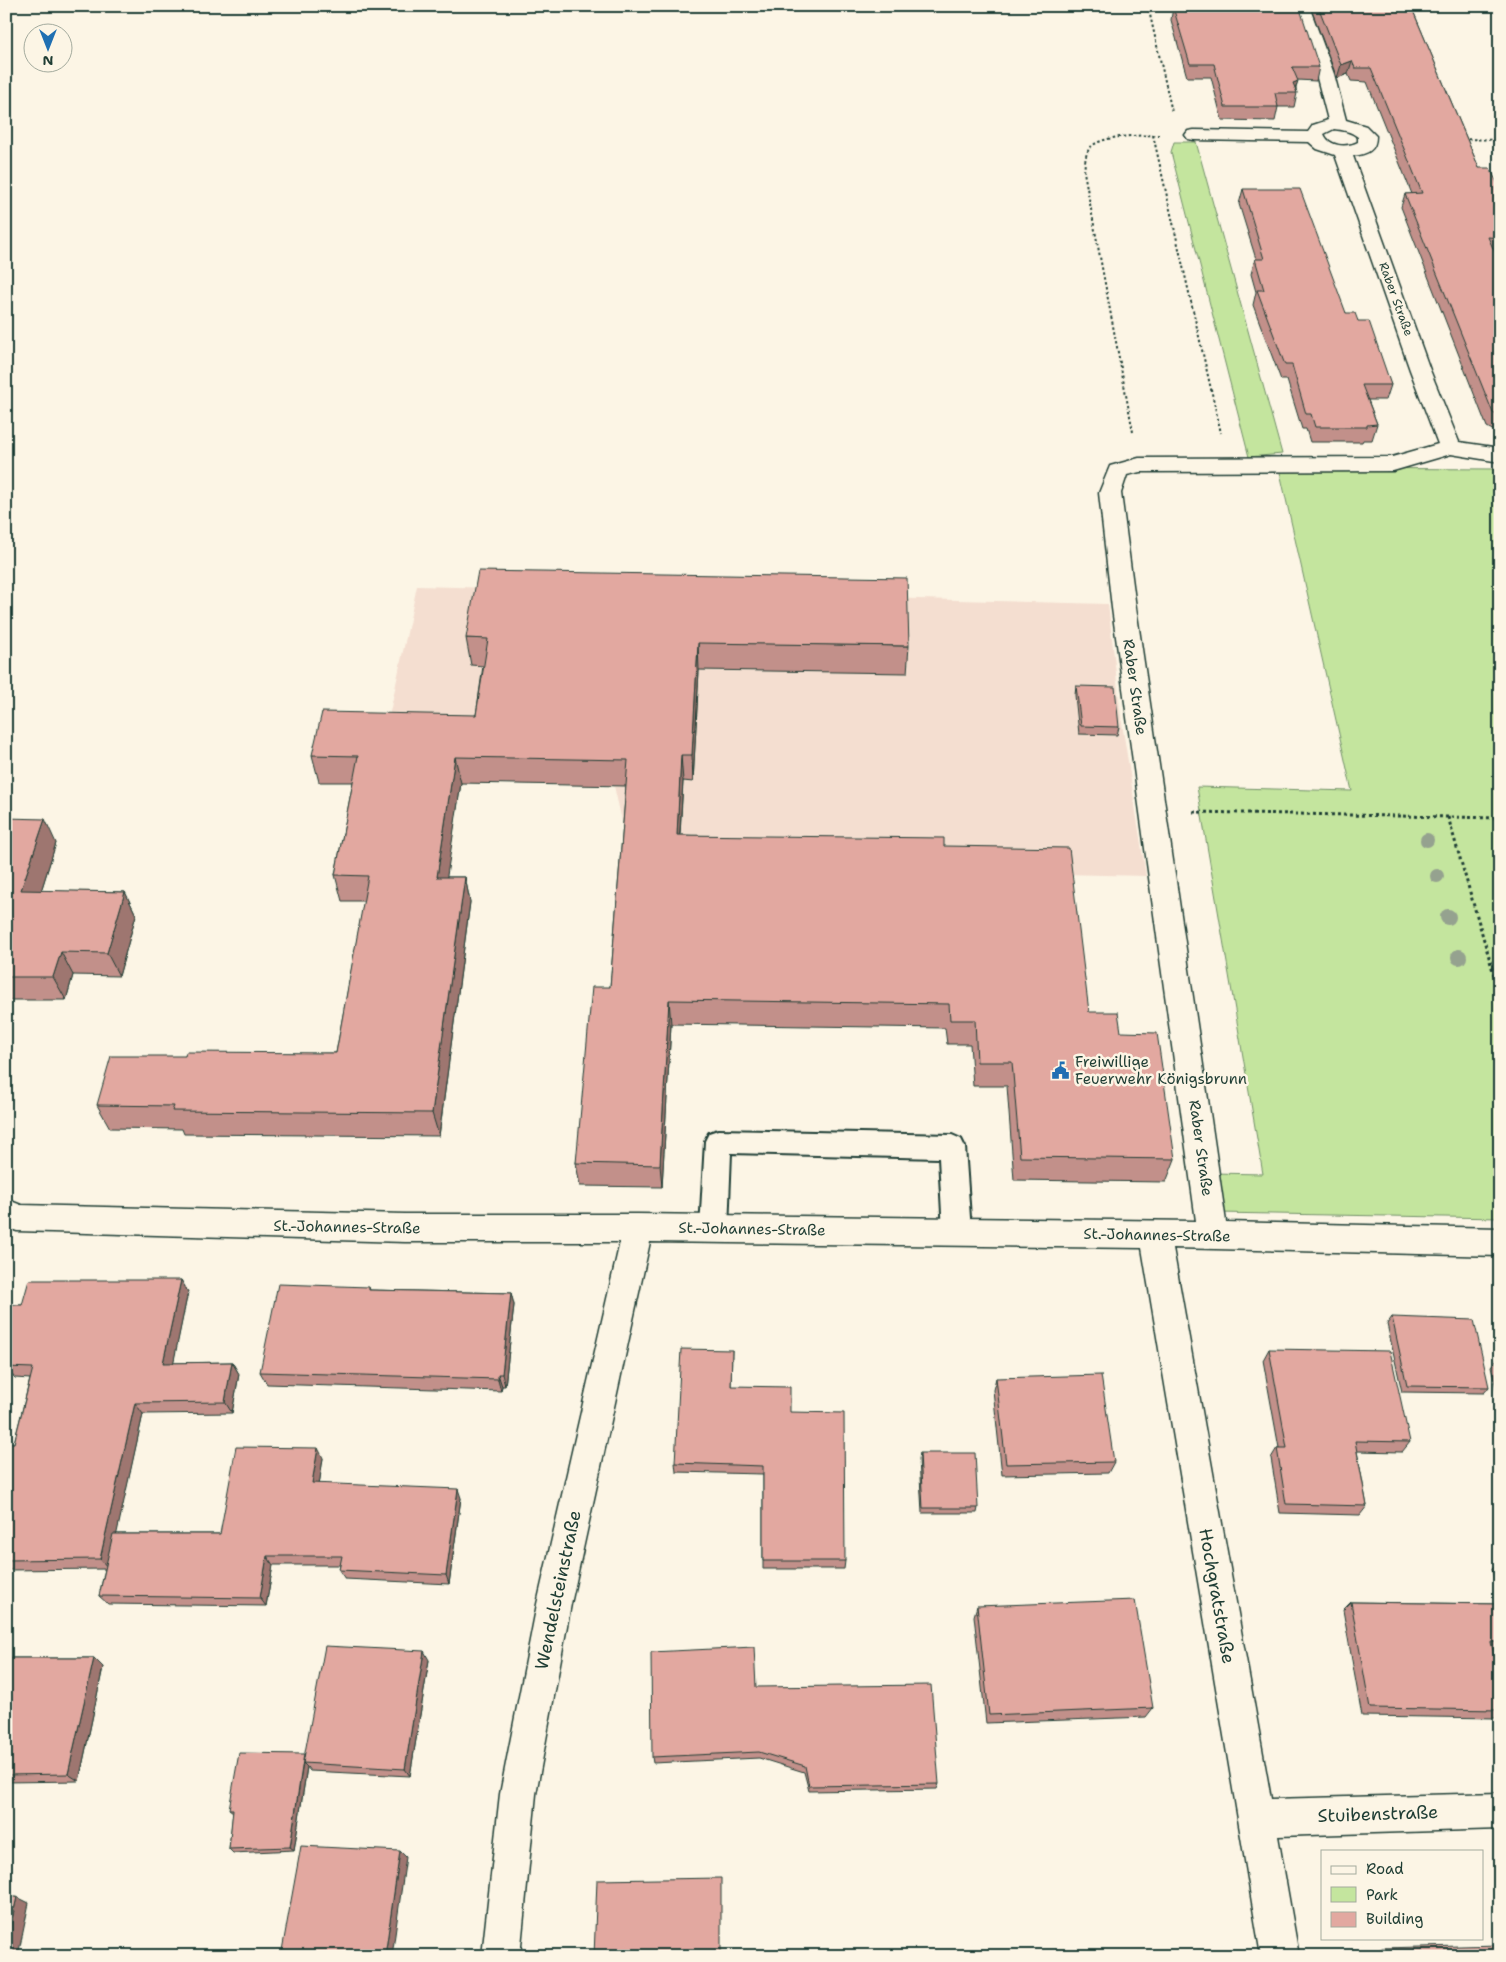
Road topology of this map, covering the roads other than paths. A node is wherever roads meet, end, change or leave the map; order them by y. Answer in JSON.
{"nodes":[{"id":1,"x":1301,"y":6,"type":"edge"},
{"id":2,"x":1338,"y":124,"type":"junction"},
{"id":3,"x":1186,"y":135,"type":"road end"},
{"id":4,"x":1314,"y":137,"type":"junction"},
{"id":5,"x":1343,"y":152,"type":"junction"},
{"id":6,"x":1450,"y":447,"type":"junction"},
{"id":7,"x":1500,"y":455,"type":"edge"},
{"id":8,"x":6,"y":1212,"type":"edge"},
{"id":9,"x":638,"y":1228,"type":"junction"},
{"id":10,"x":714,"y":1229,"type":"junction"},
{"id":11,"x":957,"y":1232,"type":"junction"},
{"id":12,"x":1155,"y":1236,"type":"junction"},
{"id":13,"x":1213,"y":1236,"type":"junction"},
{"id":14,"x":1500,"y":1242,"type":"edge"},
{"id":15,"x":1500,"y":1811,"type":"edge"},
{"id":16,"x":1256,"y":1818,"type":"junction"},
{"id":17,"x":501,"y":1956,"type":"edge"},
{"id":18,"x":1280,"y":1956,"type":"edge"}],
"edges":[{"from":1,"to":2,"type":"street"},
{"from":2,"to":4,"type":"street"},
{"from":2,"to":5,"type":"street"},
{"from":3,"to":4,"type":"street"},
{"from":4,"to":5,"type":"street"},
{"from":5,"to":6,"type":"street","name":"Raber Straße"},
{"from":6,"to":7,"type":"street","name":"Raber Straße"},
{"from":6,"to":13,"type":"street","name":"Raber Straße"},
{"from":8,"to":9,"type":"street","name":"St.-Johannes-Straße"},
{"from":9,"to":10,"type":"street","name":"St.-Johannes-Straße"},
{"from":9,"to":17,"type":"street","name":"Wendelsteinstraße"},
{"from":10,"to":11,"type":"street","name":"St.-Johannes-Straße"},
{"from":10,"to":11,"type":"lane"},
{"from":11,"to":12,"type":"street","name":"St.-Johannes-Straße"},
{"from":12,"to":13,"type":"street","name":"St.-Johannes-Straße"},
{"from":12,"to":16,"type":"street","name":"Hochgratstraße"},
{"from":13,"to":14,"type":"street","name":"St.-Johannes-Straße"},
{"from":15,"to":16,"type":"street","name":"Stuibenstraße"},
{"from":16,"to":18,"type":"street","name":"Hochgratstraße"}]}
